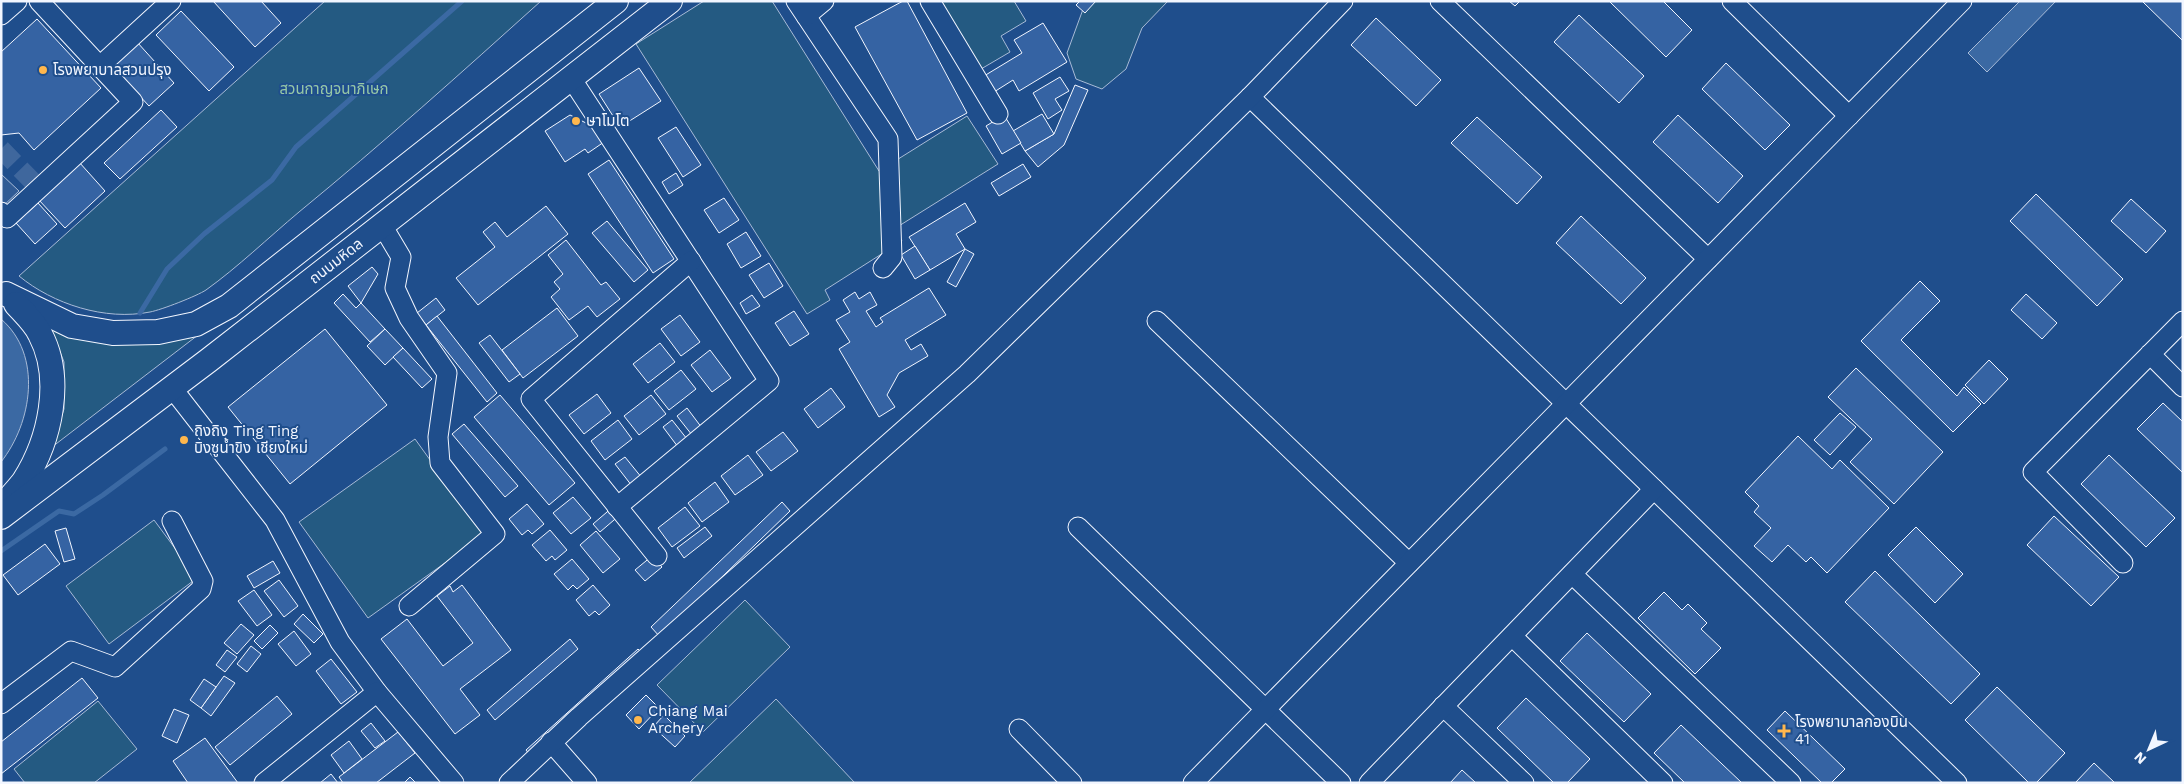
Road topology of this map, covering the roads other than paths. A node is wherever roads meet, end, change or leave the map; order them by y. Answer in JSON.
{"nodes":[{"id":1,"x":17,"y":1,"type":"edge"},
{"id":2,"x":39,"y":1,"type":"edge"},
{"id":3,"x":171,"y":1,"type":"edge"},
{"id":4,"x":616,"y":1,"type":"edge"},
{"id":5,"x":670,"y":1,"type":"edge"},
{"id":6,"x":824,"y":1,"type":"edge"},
{"id":7,"x":930,"y":1,"type":"edge"},
{"id":8,"x":1343,"y":1,"type":"edge"},
{"id":9,"x":1440,"y":1,"type":"edge"},
{"id":10,"x":1732,"y":1,"type":"edge"},
{"id":11,"x":1962,"y":1,"type":"edge"},
{"id":12,"x":801,"y":8,"type":"edge"},
{"id":13,"x":1,"y":15,"type":"edge"},
{"id":14,"x":100,"y":66,"type":"junction"},
{"id":15,"x":571,"y":78,"type":"junction"},
{"id":16,"x":1250,"y":97,"type":"junction"},
{"id":17,"x":998,"y":114,"type":"dead end"},
{"id":18,"x":1850,"y":116,"type":"junction"},
{"id":19,"x":1,"y":212,"type":"edge"},
{"id":20,"x":382,"y":225,"type":"junction"},
{"id":21,"x":1708,"y":259,"type":"junction"},
{"id":22,"x":691,"y":262,"type":"junction"},
{"id":23,"x":883,"y":268,"type":"dead end"},
{"id":24,"x":4,"y":291,"type":"edge"},
{"id":25,"x":1157,"y":321,"type":"dead end"},
{"id":26,"x":2183,"y":321,"type":"edge"},
{"id":27,"x":2150,"y":354,"type":"junction"},
{"id":28,"x":2183,"y":387,"type":"edge"},
{"id":29,"x":172,"y":388,"type":"junction"},
{"id":30,"x":1566,"y":404,"type":"junction"},
{"id":31,"x":1654,"y":489,"type":"junction"},
{"id":32,"x":618,"y":507,"type":"junction"},
{"id":33,"x":1,"y":508,"type":"edge"},
{"id":34,"x":1,"y":517,"type":"edge"},
{"id":35,"x":172,"y":521,"type":"dead end"},
{"id":36,"x":1078,"y":527,"type":"dead end"},
{"id":37,"x":658,"y":556,"type":"dead end"},
{"id":38,"x":1409,"y":563,"type":"junction"},
{"id":39,"x":2123,"y":563,"type":"dead end"},
{"id":40,"x":1572,"y":574,"type":"junction"},
{"id":41,"x":408,"y":606,"type":"dead end"},
{"id":42,"x":1512,"y":636,"type":"junction"},
{"id":43,"x":377,"y":692,"type":"junction"},
{"id":44,"x":1,"y":704,"type":"edge"},
{"id":45,"x":1443,"y":706,"type":"junction"},
{"id":46,"x":1266,"y":709,"type":"junction"},
{"id":47,"x":1019,"y":729,"type":"dead end"},
{"id":48,"x":551,"y":742,"type":"junction"},
{"id":49,"x":264,"y":783,"type":"edge"},
{"id":50,"x":454,"y":783,"type":"edge"},
{"id":51,"x":509,"y":783,"type":"edge"},
{"id":52,"x":587,"y":783,"type":"edge"},
{"id":53,"x":1072,"y":783,"type":"edge"},
{"id":54,"x":1193,"y":783,"type":"edge"},
{"id":55,"x":1340,"y":783,"type":"edge"},
{"id":56,"x":1369,"y":783,"type":"edge"},
{"id":57,"x":1524,"y":783,"type":"edge"},
{"id":58,"x":1663,"y":783,"type":"edge"},
{"id":59,"x":1791,"y":783,"type":"edge"},
{"id":60,"x":1957,"y":783,"type":"edge"}],
"edges":[{"from":1,"to":13,"type":"street"},
{"from":2,"to":14,"type":"street"},
{"from":3,"to":14,"type":"street"},
{"from":4,"to":24,"type":"main road"},
{"from":5,"to":15,"type":"main road","name":"ถนนมหิดล"},
{"from":6,"to":12,"type":"street"},
{"from":7,"to":17,"type":"street"},
{"from":8,"to":16,"type":"street"},
{"from":9,"to":21,"type":"street"},
{"from":10,"to":18,"type":"street"},
{"from":11,"to":18,"type":"street"},
{"from":12,"to":23,"type":"street"},
{"from":14,"to":19,"type":"street"},
{"from":15,"to":20,"type":"main road","name":"ถนนมหิดล"},
{"from":15,"to":22,"type":"street"},
{"from":16,"to":30,"type":"street"},
{"from":16,"to":48,"type":"street"},
{"from":18,"to":21,"type":"street"},
{"from":20,"to":29,"type":"main road","name":"ถนนมหิดล"},
{"from":20,"to":41,"type":"street"},
{"from":21,"to":30,"type":"street"},
{"from":22,"to":32,"type":"street"},
{"from":22,"to":32,"type":"street"},
{"from":24,"to":33,"type":"main road"},
{"from":25,"to":38,"type":"street"},
{"from":26,"to":27,"type":"street"},
{"from":27,"to":28,"type":"street"},
{"from":27,"to":39,"type":"street"},
{"from":29,"to":34,"type":"main road","name":"ถนนมหิดล"},
{"from":29,"to":43,"type":"street"},
{"from":30,"to":31,"type":"street"},
{"from":30,"to":38,"type":"street"},
{"from":31,"to":40,"type":"street"},
{"from":31,"to":60,"type":"street"},
{"from":32,"to":37,"type":"street"},
{"from":35,"to":44,"type":"street"},
{"from":36,"to":46,"type":"street"},
{"from":38,"to":46,"type":"street"},
{"from":40,"to":42,"type":"street"},
{"from":40,"to":59,"type":"street"},
{"from":42,"to":45,"type":"street"},
{"from":42,"to":58,"type":"street"},
{"from":43,"to":49,"type":"street"},
{"from":43,"to":50,"type":"street"},
{"from":45,"to":56,"type":"street"},
{"from":45,"to":57,"type":"street"},
{"from":46,"to":54,"type":"street"},
{"from":46,"to":55,"type":"street"},
{"from":47,"to":53,"type":"street"},
{"from":48,"to":51,"type":"street"},
{"from":48,"to":52,"type":"street"}]}
